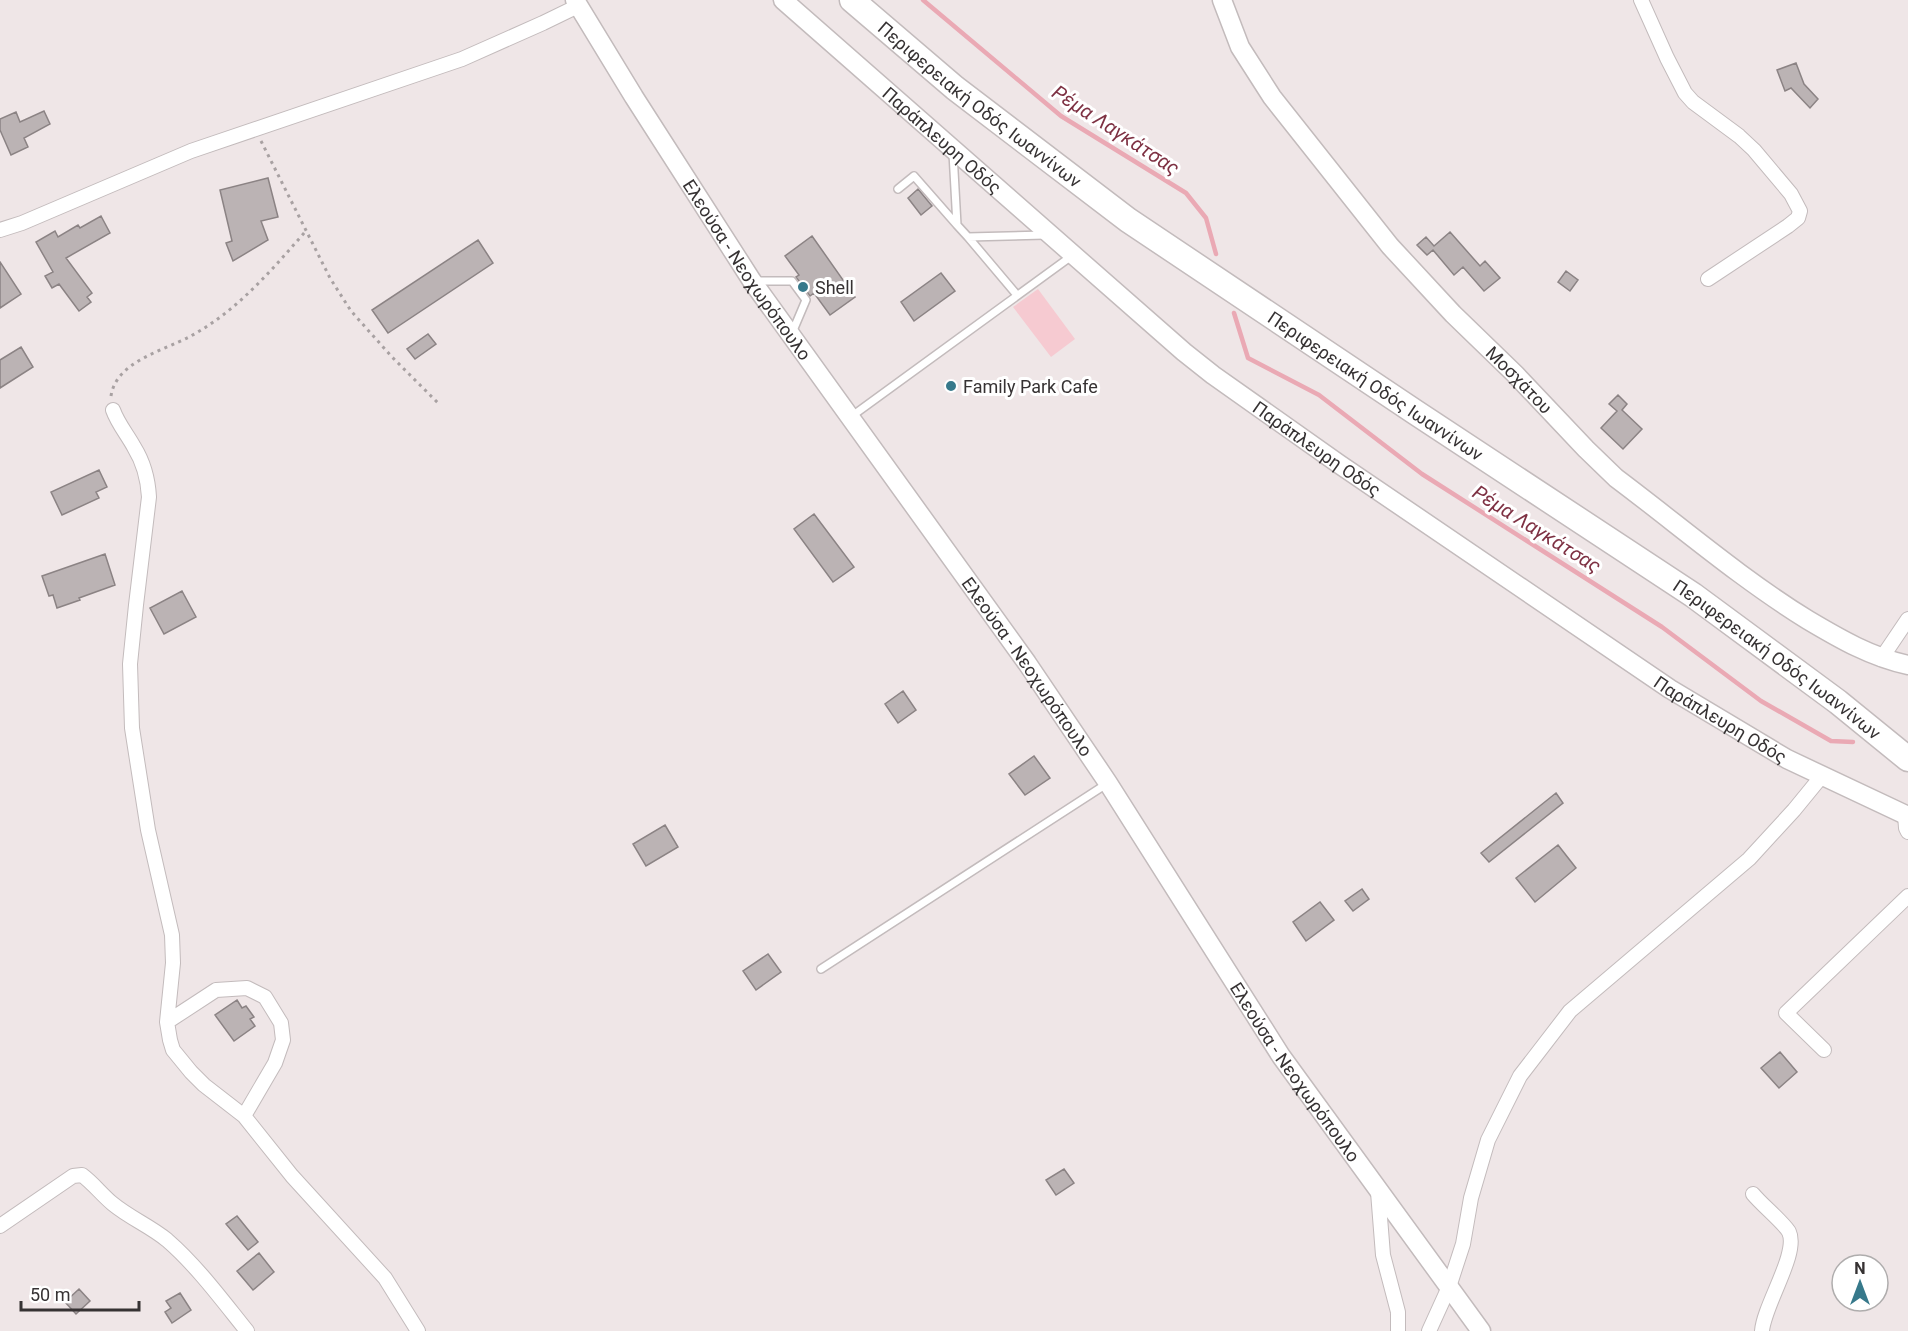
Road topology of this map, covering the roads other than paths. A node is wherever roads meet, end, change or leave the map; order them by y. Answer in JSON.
{"nodes":[{"id":1,"x":783,"y":0,"type":"edge"},
{"id":2,"x":852,"y":0,"type":"edge"},
{"id":3,"x":1222,"y":0,"type":"edge"},
{"id":4,"x":1641,"y":0,"type":"edge"},
{"id":5,"x":580,"y":2,"type":"edge"},
{"id":6,"x":953,"y":149,"type":"junction"},
{"id":7,"x":898,"y":189,"type":"dead end"},
{"id":8,"x":957,"y":225,"type":"junction"},
{"id":9,"x":0,"y":230,"type":"edge"},
{"id":10,"x":1051,"y":234,"type":"junction"},
{"id":11,"x":968,"y":237,"type":"junction"},
{"id":12,"x":1074,"y":254,"type":"junction"},
{"id":13,"x":1708,"y":279,"type":"dead end"},
{"id":14,"x":752,"y":281,"type":"junction"},
{"id":15,"x":1017,"y":296,"type":"junction"},
{"id":16,"x":791,"y":335,"type":"junction"},
{"id":17,"x":113,"y":410,"type":"road end"},
{"id":18,"x":849,"y":417,"type":"junction"},
{"id":19,"x":1908,"y":619,"type":"edge"},
{"id":20,"x":1881,"y":659,"type":"junction"},
{"id":21,"x":1908,"y":665,"type":"edge"},
{"id":22,"x":1908,"y":759,"type":"edge"},
{"id":23,"x":1821,"y":777,"type":"junction"},
{"id":24,"x":1108,"y":783,"type":"junction"},
{"id":25,"x":1907,"y":821,"type":"edge"},
{"id":26,"x":1908,"y":896,"type":"edge"},
{"id":27,"x":821,"y":969,"type":"dead end"},
{"id":28,"x":167,"y":1022,"type":"junction"},
{"id":29,"x":1824,"y":1050,"type":"dead end"},
{"id":30,"x":244,"y":1116,"type":"junction"},
{"id":31,"x":1378,"y":1192,"type":"junction"},
{"id":32,"x":1753,"y":1194,"type":"dead end"},
{"id":33,"x":0,"y":1226,"type":"edge"},
{"id":34,"x":1449,"y":1287,"type":"junction"},
{"id":35,"x":247,"y":1331,"type":"edge"},
{"id":36,"x":417,"y":1331,"type":"edge"},
{"id":37,"x":1398,"y":1331,"type":"edge"},
{"id":38,"x":1429,"y":1331,"type":"edge"},
{"id":39,"x":1481,"y":1331,"type":"edge"},
{"id":40,"x":1762,"y":1331,"type":"edge"}],
"edges":[{"from":1,"to":6,"type":"street","name":"Παράπλευρη Οδός"},
{"from":2,"to":22,"type":"highway","name":"Περιφερειακή Οδός Ιωαννίνων"},
{"from":3,"to":20,"type":"street","name":"Μοσχάτου"},
{"from":4,"to":13,"type":"street"},
{"from":5,"to":9,"type":"street"},
{"from":5,"to":14,"type":"street","name":"Ελεούσα - Νεοχωρόπουλο"},
{"from":6,"to":8,"type":"lane"},
{"from":6,"to":10,"type":"street","name":"Παράπλευρη Οδός"},
{"from":7,"to":8,"type":"lane"},
{"from":8,"to":11,"type":"lane"},
{"from":10,"to":11,"type":"lane"},
{"from":10,"to":12,"type":"street","name":"Παράπλευρη Οδός"},
{"from":11,"to":15,"type":"lane"},
{"from":12,"to":15,"type":"lane"},
{"from":12,"to":23,"type":"street","name":"Παράπλευρη Οδός"},
{"from":14,"to":16,"type":"street","name":"Ελεούσα - Νεοχωρόπουλο"},
{"from":14,"to":16,"type":"lane"},
{"from":15,"to":18,"type":"lane"},
{"from":16,"to":18,"type":"street","name":"Ελεούσα - Νεοχωρόπουλο"},
{"from":17,"to":28,"type":"street"},
{"from":18,"to":24,"type":"street","name":"Ελεούσα - Νεοχωρόπουλο"},
{"from":19,"to":20,"type":"street"},
{"from":20,"to":21,"type":"street","name":"Μοσχάτου"},
{"from":23,"to":25,"type":"street","name":"Παράπλευρη Οδός"},
{"from":23,"to":34,"type":"street"},
{"from":24,"to":27,"type":"lane"},
{"from":24,"to":31,"type":"street","name":"Ελεούσα - Νεοχωρόπουλο"},
{"from":26,"to":29,"type":"street"},
{"from":28,"to":30,"type":"street"},
{"from":28,"to":30,"type":"street"},
{"from":30,"to":36,"type":"street"},
{"from":31,"to":34,"type":"street","name":"Ελεούσα - Νεοχωρόπουλο"},
{"from":31,"to":37,"type":"street"},
{"from":32,"to":40,"type":"street"},
{"from":33,"to":35,"type":"street"},
{"from":34,"to":38,"type":"street"},
{"from":34,"to":39,"type":"street","name":"Ελεούσα - Νεοχωρόπουλο"}]}
